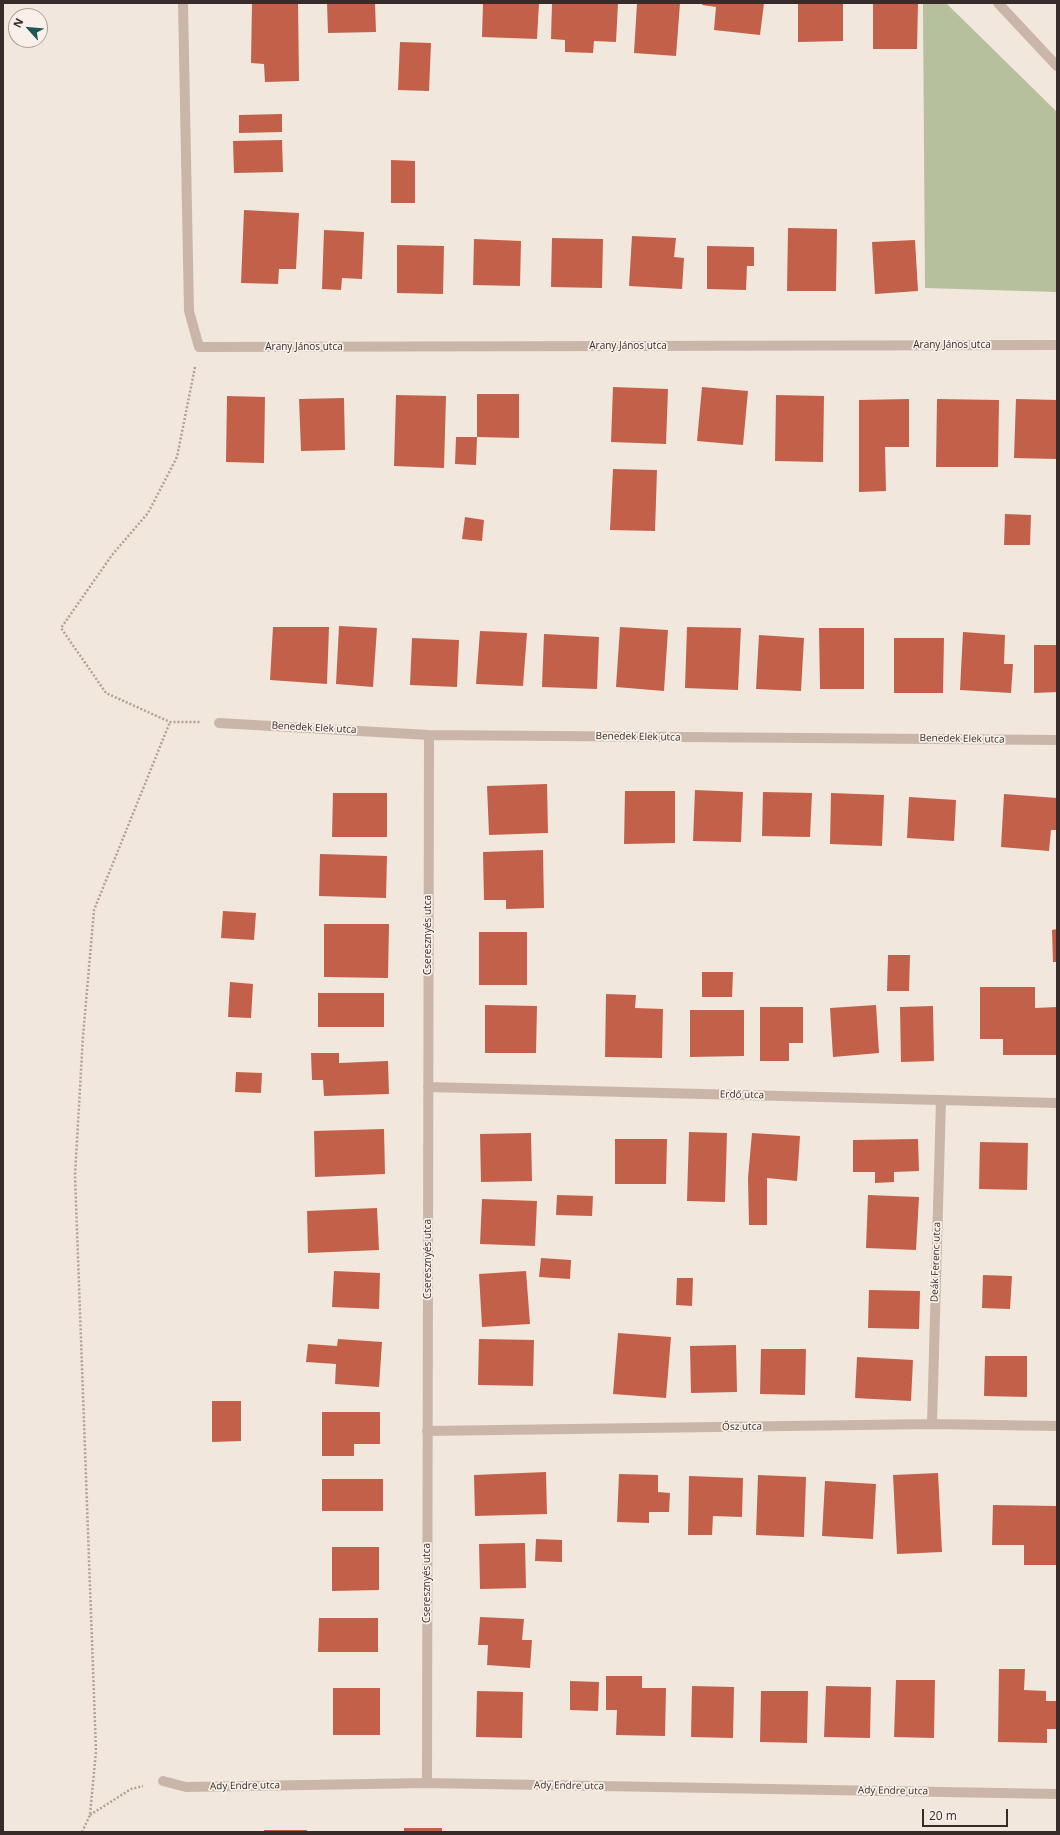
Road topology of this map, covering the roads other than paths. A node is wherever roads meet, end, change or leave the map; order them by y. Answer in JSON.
{"nodes":[{"id":1,"x":183,"y":3,"type":"edge"},
{"id":2,"x":998,"y":3,"type":"edge"},
{"id":3,"x":1057,"y":66,"type":"edge"},
{"id":4,"x":1057,"y":345,"type":"edge"},
{"id":5,"x":219,"y":723,"type":"road end"},
{"id":6,"x":429,"y":735,"type":"junction"},
{"id":7,"x":1057,"y":740,"type":"edge"},
{"id":8,"x":428,"y":1087,"type":"junction"},
{"id":9,"x":941,"y":1100,"type":"junction"},
{"id":10,"x":1057,"y":1103,"type":"edge"},
{"id":11,"x":932,"y":1424,"type":"junction"},
{"id":12,"x":1057,"y":1426,"type":"edge"},
{"id":13,"x":427,"y":1431,"type":"junction"},
{"id":14,"x":163,"y":1781,"type":"road end"},
{"id":15,"x":427,"y":1783,"type":"junction"},
{"id":16,"x":1057,"y":1794,"type":"edge"}],
"edges":[{"from":1,"to":4,"type":"street","name":"Arany János utca"},
{"from":2,"to":3,"type":"street"},
{"from":5,"to":6,"type":"street","name":"Benedek Elek utca"},
{"from":6,"to":7,"type":"street","name":"Benedek Elek utca"},
{"from":6,"to":8,"type":"street","name":"Cseresznyés utca"},
{"from":8,"to":9,"type":"street","name":"Erdő utca"},
{"from":8,"to":13,"type":"street","name":"Cseresznyés utca"},
{"from":9,"to":10,"type":"street","name":"Erdő utca"},
{"from":9,"to":11,"type":"street","name":"Deák Ferenc utca"},
{"from":11,"to":12,"type":"street","name":"Ősz utca"},
{"from":11,"to":13,"type":"street","name":"Ősz utca"},
{"from":13,"to":15,"type":"street","name":"Cseresznyés utca"},
{"from":14,"to":15,"type":"street","name":"Ady Endre utca"},
{"from":15,"to":16,"type":"street","name":"Ady Endre utca"}]}
